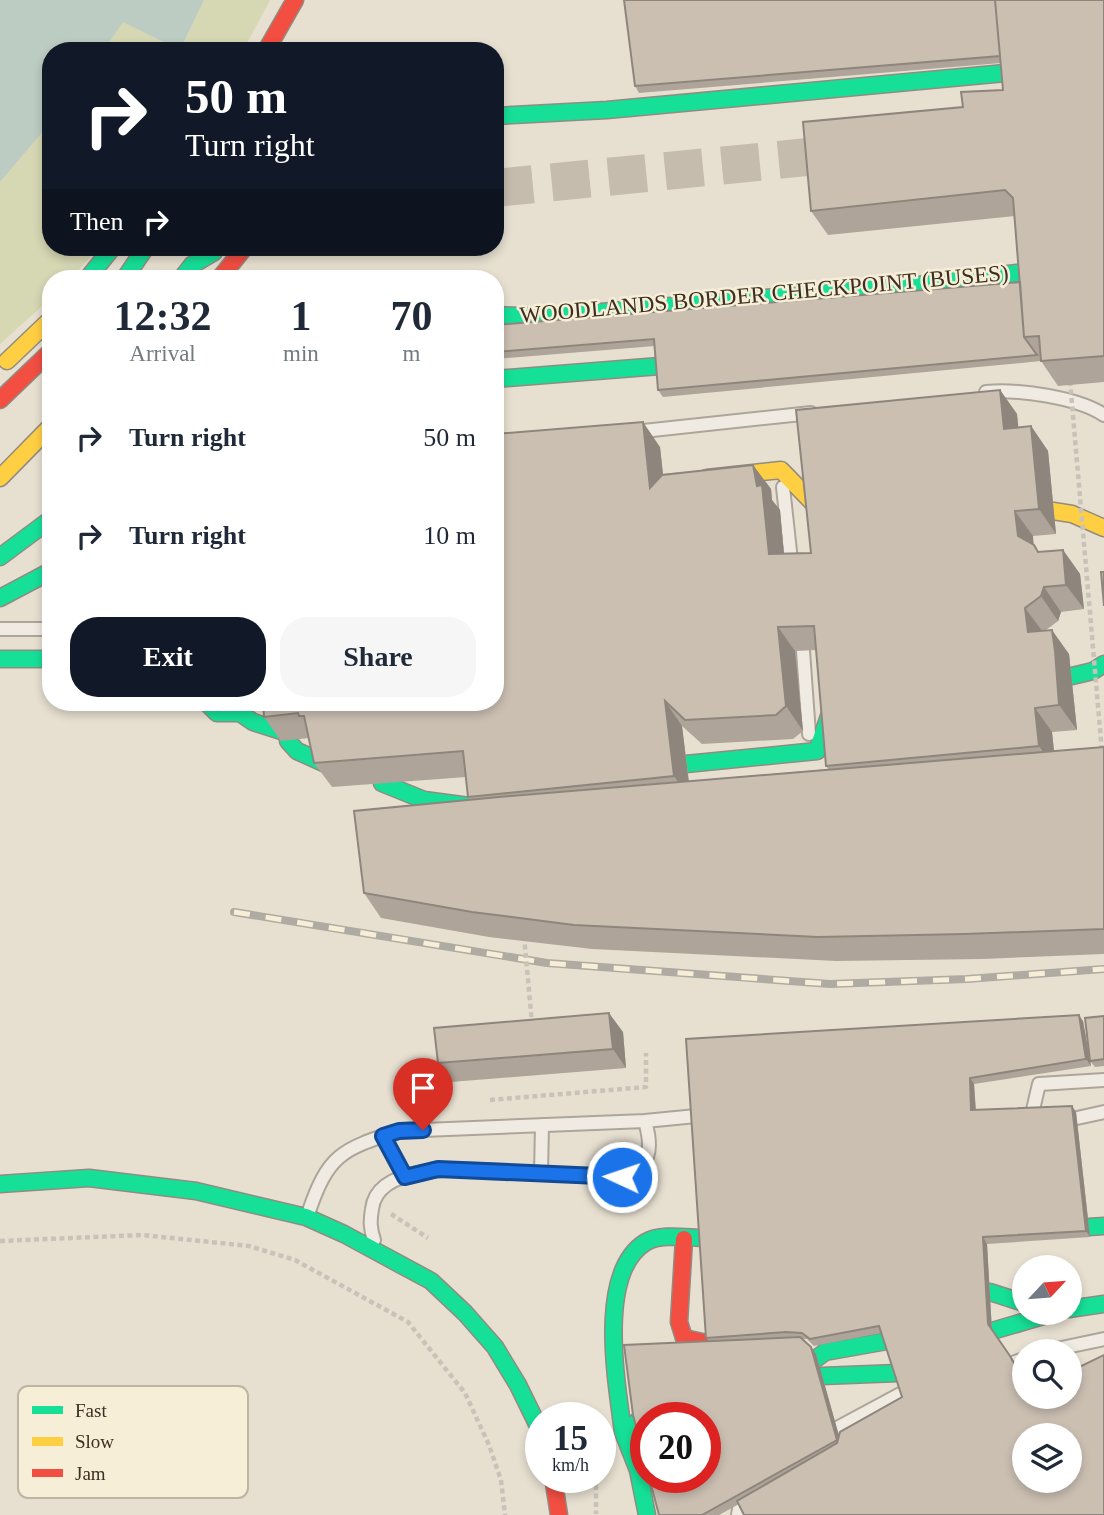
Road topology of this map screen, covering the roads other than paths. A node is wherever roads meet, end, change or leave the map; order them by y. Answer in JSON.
{"nodes":[{"id":1,"x":284,"y":0,"type":"edge"},
{"id":2,"x":295,"y":0,"type":"edge"},
{"id":3,"x":269,"y":42,"type":"edge"},
{"id":4,"x":271,"y":42,"type":"edge"},
{"id":5,"x":1016,"y":72,"type":"edge"},
{"id":6,"x":504,"y":116,"type":"edge"},
{"id":7,"x":106,"y":256,"type":"edge"},
{"id":8,"x":208,"y":256,"type":"edge"},
{"id":9,"x":238,"y":256,"type":"edge"},
{"id":10,"x":94,"y":270,"type":"edge"},
{"id":11,"x":189,"y":270,"type":"edge"},
{"id":12,"x":226,"y":270,"type":"edge"},
{"id":13,"x":1034,"y":271,"type":"edge"},
{"id":14,"x":504,"y":315,"type":"edge"},
{"id":15,"x":42,"y":327,"type":"edge"},
{"id":16,"x":42,"y":360,"type":"edge"},
{"id":17,"x":660,"y":366,"type":"edge"},
{"id":18,"x":0,"y":367,"type":"edge"},
{"id":19,"x":504,"y":378,"type":"edge"},
{"id":20,"x":968,"y":395,"type":"edge"},
{"id":21,"x":0,"y":400,"type":"edge"},
{"id":22,"x":831,"y":411,"type":"edge"},
{"id":23,"x":1104,"y":415,"type":"edge"},
{"id":24,"x":615,"y":434,"type":"edge"},
{"id":25,"x":42,"y":435,"type":"edge"},
{"id":26,"x":787,"y":468,"type":"junction"},
{"id":27,"x":0,"y":478,"type":"edge"},
{"id":28,"x":691,"y":480,"type":"edge"},
{"id":29,"x":820,"y":510,"type":"edge"},
{"id":30,"x":1053,"y":511,"type":"dead end"},
{"id":31,"x":42,"y":526,"type":"edge"},
{"id":32,"x":1104,"y":528,"type":"edge"},
{"id":33,"x":0,"y":557,"type":"edge"},
{"id":34,"x":42,"y":576,"type":"edge"},
{"id":35,"x":793,"y":578,"type":"edge"},
{"id":36,"x":0,"y":598,"type":"edge"},
{"id":37,"x":0,"y":629,"type":"edge"},
{"id":38,"x":42,"y":629,"type":"edge"},
{"id":39,"x":803,"y":651,"type":"edge"},
{"id":40,"x":0,"y":659,"type":"edge"},
{"id":41,"x":42,"y":659,"type":"edge"},
{"id":42,"x":42,"y":660,"type":"edge"},
{"id":43,"x":1104,"y":664,"type":"edge"},
{"id":44,"x":9,"y":674,"type":"dead end"},
{"id":45,"x":1072,"y":676,"type":"dead end"},
{"id":46,"x":836,"y":696,"type":"edge"},
{"id":47,"x":215,"y":711,"type":"edge"},
{"id":48,"x":814,"y":751,"type":"junction"},
{"id":49,"x":836,"y":752,"type":"edge"},
{"id":50,"x":326,"y":764,"type":"edge"},
{"id":51,"x":687,"y":764,"type":"dead end"},
{"id":52,"x":382,"y":783,"type":"edge"},
{"id":53,"x":484,"y":808,"type":"edge"},
{"id":54,"x":1104,"y":1080,"type":"edge"},
{"id":55,"x":1104,"y":1112,"type":"edge"},
{"id":56,"x":1032,"y":1114,"type":"edge"},
{"id":57,"x":696,"y":1116,"type":"edge"},
{"id":58,"x":1077,"y":1118,"type":"dead end"},
{"id":59,"x":645,"y":1121,"type":"junction"},
{"id":60,"x":542,"y":1125,"type":"junction"},
{"id":61,"x":383,"y":1136,"type":"junction"},
{"id":62,"x":541,"y":1173,"type":"junction"},
{"id":63,"x":405,"y":1177,"type":"junction"},
{"id":64,"x":0,"y":1184,"type":"edge"},
{"id":65,"x":306,"y":1217,"type":"junction"},
{"id":66,"x":705,"y":1238,"type":"edge"},
{"id":67,"x":684,"y":1239,"type":"junction"},
{"id":68,"x":380,"y":1254,"type":"junction"},
{"id":69,"x":990,"y":1292,"type":"dead end"},
{"id":70,"x":1012,"y":1299,"type":"edge"},
{"id":71,"x":1104,"y":1304,"type":"edge"},
{"id":72,"x":1082,"y":1307,"type":"edge"},
{"id":73,"x":1012,"y":1325,"type":"edge"},
{"id":74,"x":992,"y":1331,"type":"edge"},
{"id":75,"x":1104,"y":1339,"type":"edge"},
{"id":76,"x":887,"y":1341,"type":"edge"},
{"id":77,"x":711,"y":1344,"type":"edge"},
{"id":78,"x":1082,"y":1344,"type":"edge"},
{"id":79,"x":817,"y":1358,"type":"edge"},
{"id":80,"x":898,"y":1373,"type":"edge"},
{"id":81,"x":822,"y":1376,"type":"edge"},
{"id":82,"x":904,"y":1392,"type":"edge"},
{"id":83,"x":526,"y":1402,"type":"edge"},
{"id":84,"x":630,"y":1427,"type":"edge"},
{"id":85,"x":837,"y":1429,"type":"edge"},
{"id":86,"x":623,"y":1432,"type":"junction"},
{"id":87,"x":556,"y":1493,"type":"edge"},
{"id":88,"x":559,"y":1515,"type":"edge"},
{"id":89,"x":647,"y":1515,"type":"edge"}],
"edges":[{"from":1,"to":3,"type":"main road"},
{"from":2,"to":4,"type":"main road"},
{"from":5,"to":6,"type":"main road"},
{"from":7,"to":10,"type":"main road"},
{"from":8,"to":11,"type":"main road"},
{"from":9,"to":12,"type":"main road"},
{"from":13,"to":14,"type":"main road","name":"WOODLANDS BORDER CHECKPOINT (BUSES)"},
{"from":15,"to":18,"type":"main road"},
{"from":16,"to":21,"type":"main road"},
{"from":17,"to":19,"type":"main road"},
{"from":20,"to":23,"type":"lane"},
{"from":22,"to":24,"type":"lane"},
{"from":25,"to":27,"type":"main road"},
{"from":26,"to":28,"type":"main road"},
{"from":26,"to":29,"type":"main road"},
{"from":26,"to":35,"type":"lane"},
{"from":30,"to":32,"type":"main road"},
{"from":31,"to":33,"type":"main road"},
{"from":34,"to":36,"type":"main road"},
{"from":37,"to":38,"type":"lane"},
{"from":39,"to":48,"type":"lane"},
{"from":40,"to":41,"type":"main road"},
{"from":42,"to":44,"type":"main road"},
{"from":43,"to":45,"type":"main road"},
{"from":46,"to":48,"type":"main road"},
{"from":47,"to":50,"type":"main road"},
{"from":48,"to":49,"type":"main road"},
{"from":48,"to":51,"type":"main road"},
{"from":52,"to":53,"type":"main road"},
{"from":54,"to":56,"type":"lane"},
{"from":55,"to":58,"type":"lane"},
{"from":57,"to":59,"type":"lane"},
{"from":59,"to":60,"type":"lane"},
{"from":59,"to":62,"type":"lane"},
{"from":60,"to":61,"type":"lane"},
{"from":60,"to":62,"type":"lane"},
{"from":61,"to":63,"type":"lane"},
{"from":61,"to":65,"type":"lane"},
{"from":62,"to":63,"type":"lane"},
{"from":63,"to":68,"type":"lane"},
{"from":64,"to":65,"type":"main road"},
{"from":65,"to":68,"type":"main road"},
{"from":66,"to":67,"type":"main road"},
{"from":67,"to":77,"type":"main road"},
{"from":67,"to":86,"type":"main road"},
{"from":68,"to":83,"type":"main road"},
{"from":69,"to":70,"type":"main road"},
{"from":71,"to":72,"type":"main road"},
{"from":73,"to":74,"type":"main road"},
{"from":75,"to":78,"type":"lane"},
{"from":76,"to":79,"type":"main road"},
{"from":80,"to":81,"type":"main road"},
{"from":82,"to":85,"type":"lane"},
{"from":84,"to":86,"type":"main road"},
{"from":86,"to":89,"type":"main road"},
{"from":87,"to":88,"type":"main road"}]}
